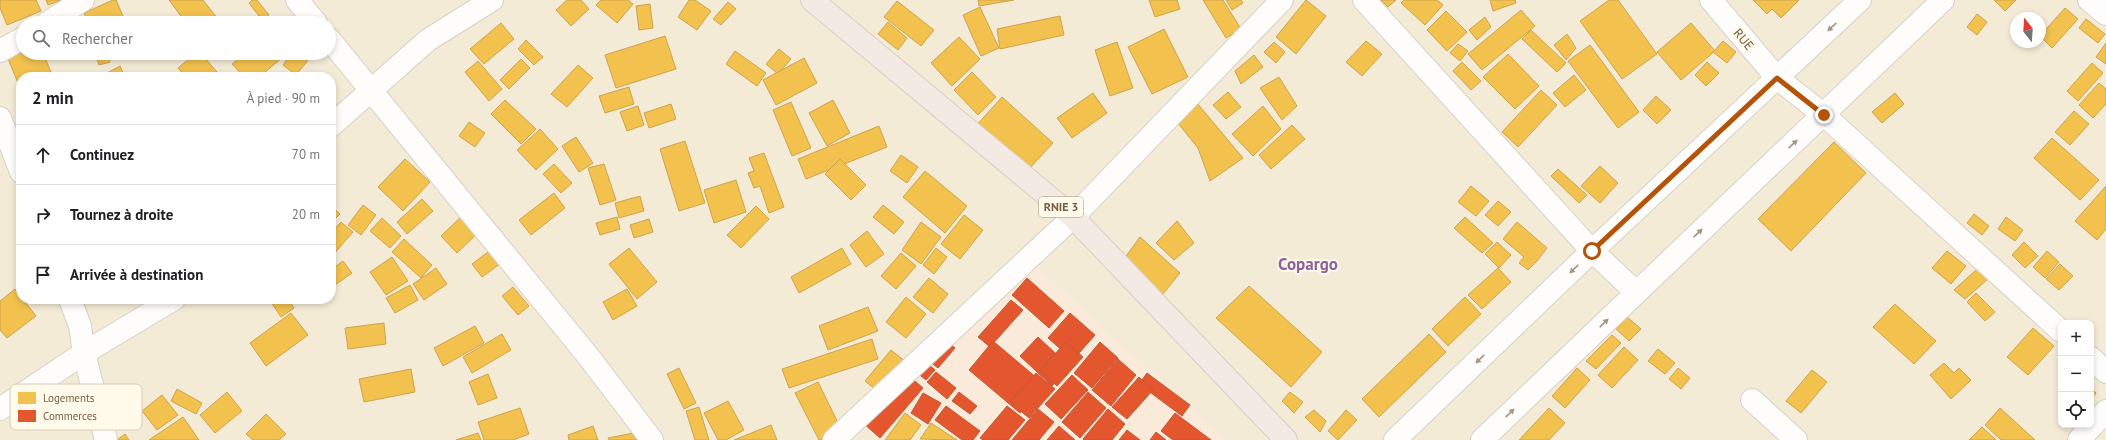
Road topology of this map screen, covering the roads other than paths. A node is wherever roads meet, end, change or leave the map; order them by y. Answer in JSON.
{"nodes":[{"id":1,"x":83,"y":0,"type":"edge"},
{"id":2,"x":297,"y":0,"type":"edge"},
{"id":3,"x":492,"y":0,"type":"edge"},
{"id":4,"x":812,"y":0,"type":"edge"},
{"id":5,"x":1282,"y":0,"type":"edge"},
{"id":6,"x":1364,"y":0,"type":"edge"},
{"id":7,"x":1711,"y":0,"type":"edge"},
{"id":8,"x":1860,"y":0,"type":"edge"},
{"id":9,"x":1943,"y":0,"type":"edge"},
{"id":10,"x":2089,"y":0,"type":"edge"},
{"id":11,"x":2106,"y":14,"type":"edge"},
{"id":12,"x":58,"y":16,"type":"edge"},
{"id":13,"x":310,"y":16,"type":"edge"},
{"id":14,"x":16,"y":42,"type":"edge"},
{"id":15,"x":336,"y":48,"type":"edge"},
{"id":16,"x":0,"y":51,"type":"edge"},
{"id":17,"x":1777,"y":78,"type":"junction"},
{"id":18,"x":371,"y":91,"type":"junction"},
{"id":19,"x":1824,"y":115,"type":"junction"},
{"id":20,"x":0,"y":118,"type":"edge"},
{"id":21,"x":336,"y":122,"type":"edge"},
{"id":22,"x":16,"y":159,"type":"edge"},
{"id":23,"x":1073,"y":217,"type":"junction"},
{"id":24,"x":1592,"y":251,"type":"junction"},
{"id":25,"x":1636,"y":292,"type":"junction"},
{"id":26,"x":72,"y":304,"type":"edge"},
{"id":27,"x":166,"y":304,"type":"edge"},
{"id":28,"x":2058,"y":328,"type":"edge"},
{"id":29,"x":84,"y":353,"type":"junction"},
{"id":30,"x":2094,"y":361,"type":"edge"},
{"id":31,"x":2106,"y":372,"type":"edge"},
{"id":32,"x":38,"y":384,"type":"edge"},
{"id":33,"x":92,"y":384,"type":"edge"},
{"id":34,"x":1752,"y":400,"type":"dead end"},
{"id":35,"x":10,"y":402,"type":"edge"},
{"id":36,"x":0,"y":409,"type":"edge"},
{"id":37,"x":2106,"y":411,"type":"edge"},
{"id":38,"x":103,"y":430,"type":"edge"},
{"id":39,"x":106,"y":440,"type":"edge"},
{"id":40,"x":652,"y":440,"type":"edge"},
{"id":41,"x":834,"y":440,"type":"edge"},
{"id":42,"x":1286,"y":440,"type":"edge"},
{"id":43,"x":1395,"y":440,"type":"edge"},
{"id":44,"x":1482,"y":440,"type":"edge"},
{"id":45,"x":1796,"y":440,"type":"edge"},
{"id":46,"x":2079,"y":440,"type":"edge"}],
"edges":[{"from":1,"to":12,"type":"street"},
{"from":2,"to":13,"type":"street"},
{"from":3,"to":18,"type":"street"},
{"from":4,"to":23,"type":"highway","number":"RNIE 3"},
{"from":5,"to":23,"type":"street"},
{"from":6,"to":24,"type":"street"},
{"from":7,"to":17,"type":"street","name":"RUE"},
{"from":8,"to":17,"type":"street","one_way":true},
{"from":9,"to":19,"type":"street"},
{"from":10,"to":11,"type":"street"},
{"from":14,"to":16,"type":"street"},
{"from":15,"to":18,"type":"street"},
{"from":17,"to":19,"type":"street","name":"RUE"},
{"from":17,"to":24,"type":"street"},
{"from":18,"to":21,"type":"street"},
{"from":18,"to":40,"type":"street"},
{"from":25,"to":19,"type":"street","one_way":true},
{"from":19,"to":28,"type":"street","name":"RUE"},
{"from":20,"to":22,"type":"street"},
{"from":23,"to":41,"type":"street"},
{"from":23,"to":42,"type":"highway","number":"RNIE 3"},
{"from":24,"to":25,"type":"street"},
{"from":24,"to":43,"type":"street","one_way":true},
{"from":44,"to":25,"type":"street","one_way":true},
{"from":26,"to":29,"type":"street"},
{"from":27,"to":29,"type":"street"},
{"from":29,"to":32,"type":"street"},
{"from":29,"to":33,"type":"street"},
{"from":30,"to":31,"type":"street"},
{"from":34,"to":45,"type":"street"},
{"from":35,"to":36,"type":"street"},
{"from":37,"to":46,"type":"street"},
{"from":38,"to":39,"type":"street"}]}
